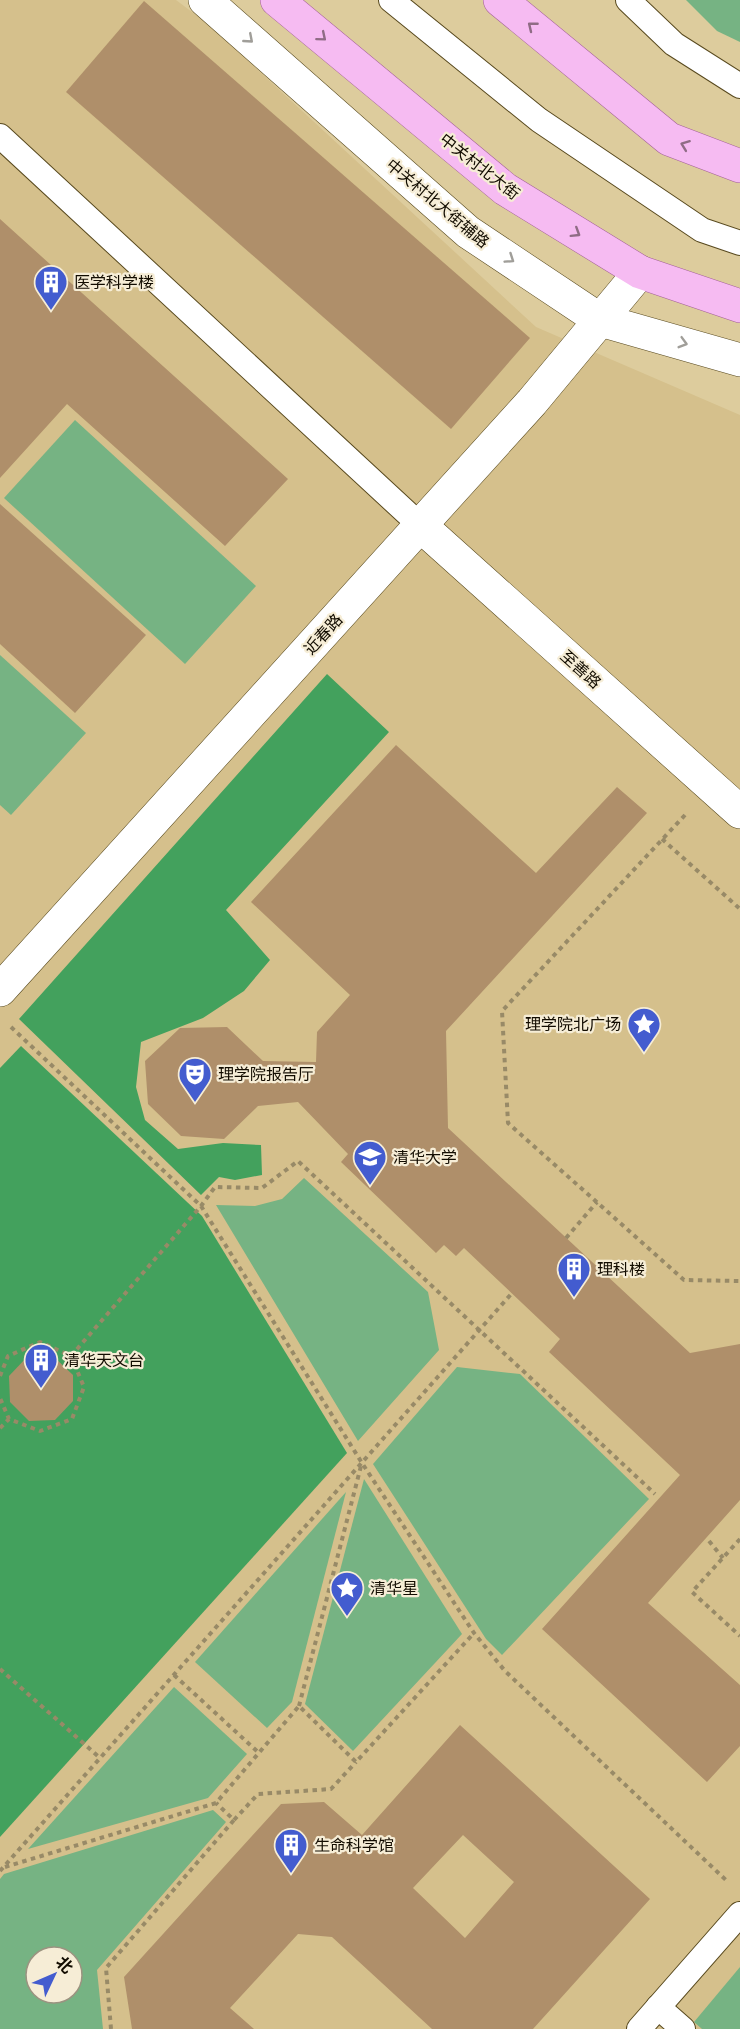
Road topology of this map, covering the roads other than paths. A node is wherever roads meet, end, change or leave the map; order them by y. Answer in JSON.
{"nodes":[{"id":1,"x":205,"y":0,"type":"edge"},
{"id":2,"x":277,"y":0,"type":"edge"},
{"id":3,"x":391,"y":0,"type":"edge"},
{"id":4,"x":500,"y":0,"type":"edge"},
{"id":5,"x":628,"y":0,"type":"edge"},
{"id":6,"x":740,"y":86,"type":"edge"},
{"id":7,"x":0,"y":136,"type":"edge"},
{"id":8,"x":740,"y":166,"type":"edge"},
{"id":9,"x":740,"y":243,"type":"edge"},
{"id":10,"x":640,"y":272,"type":"junction"},
{"id":11,"x":740,"y":306,"type":"edge"},
{"id":12,"x":600,"y":320,"type":"junction"},
{"id":13,"x":740,"y":360,"type":"edge"},
{"id":14,"x":421,"y":526,"type":"junction"},
{"id":15,"x":740,"y":812,"type":"edge"},
{"id":16,"x":0,"y":990,"type":"edge"},
{"id":17,"x":740,"y":1914,"type":"edge"},
{"id":18,"x":658,"y":2007,"type":"junction"},
{"id":19,"x":639,"y":2029,"type":"edge"},
{"id":20,"x":683,"y":2029,"type":"edge"}],
"edges":[{"from":1,"to":12,"type":"street","name":"中关村北大街辅路","one_way":true},
{"from":2,"to":10,"type":"main road","name":"中关村北大街","one_way":true},
{"from":3,"to":9,"type":"lane"},
{"from":8,"to":4,"type":"main road","one_way":true},
{"from":5,"to":6,"type":"lane"},
{"from":7,"to":14,"type":"lane"},
{"from":10,"to":11,"type":"main road","name":"中关村北大街"},
{"from":10,"to":12,"type":"street","name":"近春路"},
{"from":12,"to":13,"type":"street","name":"中关村北大街辅路","one_way":true},
{"from":12,"to":14,"type":"street","name":"近春路"},
{"from":14,"to":15,"type":"street","name":"至善路"},
{"from":14,"to":16,"type":"street","name":"近春路"},
{"from":17,"to":18,"type":"lane"},
{"from":18,"to":19,"type":"lane"},
{"from":18,"to":20,"type":"lane"}]}
